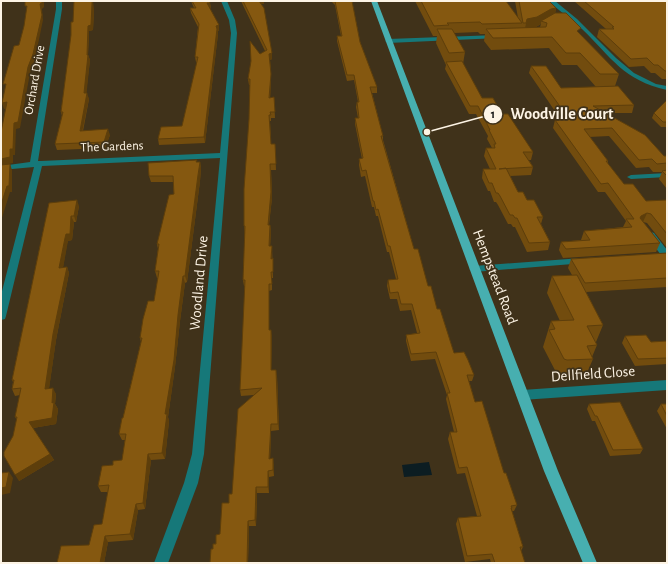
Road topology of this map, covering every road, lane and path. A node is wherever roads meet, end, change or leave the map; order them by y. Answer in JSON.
{"nodes":[{"id":1,"x":59,"y":1,"type":"edge"},
{"id":2,"x":224,"y":1,"type":"edge"},
{"id":3,"x":374,"y":1,"type":"edge"},
{"id":4,"x":552,"y":1,"type":"edge"},
{"id":5,"x":576,"y":20,"type":"junction"},
{"id":6,"x":569,"y":21,"type":"edge"},
{"id":7,"x":477,"y":33,"type":"edge"},
{"id":8,"x":388,"y":40,"type":"junction"},
{"id":9,"x":667,"y":88,"type":"edge"},
{"id":10,"x":224,"y":155,"type":"junction"},
{"id":11,"x":36,"y":163,"type":"junction"},
{"id":12,"x":1,"y":168,"type":"edge"},
{"id":13,"x":667,"y":175,"type":"edge"},
{"id":14,"x":631,"y":177,"type":"dead end"},
{"id":15,"x":643,"y":226,"type":"edge"},
{"id":16,"x":664,"y":256,"type":"edge"},
{"id":17,"x":595,"y":260,"type":"edge"},
{"id":18,"x":474,"y":269,"type":"junction"},
{"id":19,"x":1,"y":316,"type":"edge"},
{"id":20,"x":667,"y":385,"type":"edge"},
{"id":21,"x":522,"y":395,"type":"junction"},
{"id":22,"x":161,"y":563,"type":"edge"},
{"id":23,"x":590,"y":563,"type":"edge"}],
"edges":[{"from":1,"to":11,"type":"street","name":"Orchard Drive"},
{"from":2,"to":10,"type":"street","name":"Woodland Drive"},
{"from":3,"to":8,"type":"main road","name":"Hempstead Road"},
{"from":4,"to":5,"type":"street"},
{"from":5,"to":6,"type":"street"},
{"from":5,"to":9,"type":"street"},
{"from":7,"to":8,"type":"street"},
{"from":8,"to":18,"type":"main road","name":"Hempstead Road"},
{"from":10,"to":11,"type":"street","name":"The Gardens"},
{"from":10,"to":22,"type":"street","name":"Woodland Drive"},
{"from":11,"to":12,"type":"street","name":"The Gardens"},
{"from":11,"to":19,"type":"street","name":"Orchard Drive"},
{"from":13,"to":14,"type":"street"},
{"from":15,"to":16,"type":"street"},
{"from":17,"to":18,"type":"street"},
{"from":18,"to":21,"type":"main road","name":"Hempstead Road"},
{"from":20,"to":21,"type":"street","name":"Dellfield Close"},
{"from":21,"to":23,"type":"main road","name":"Hempstead Road"}]}
